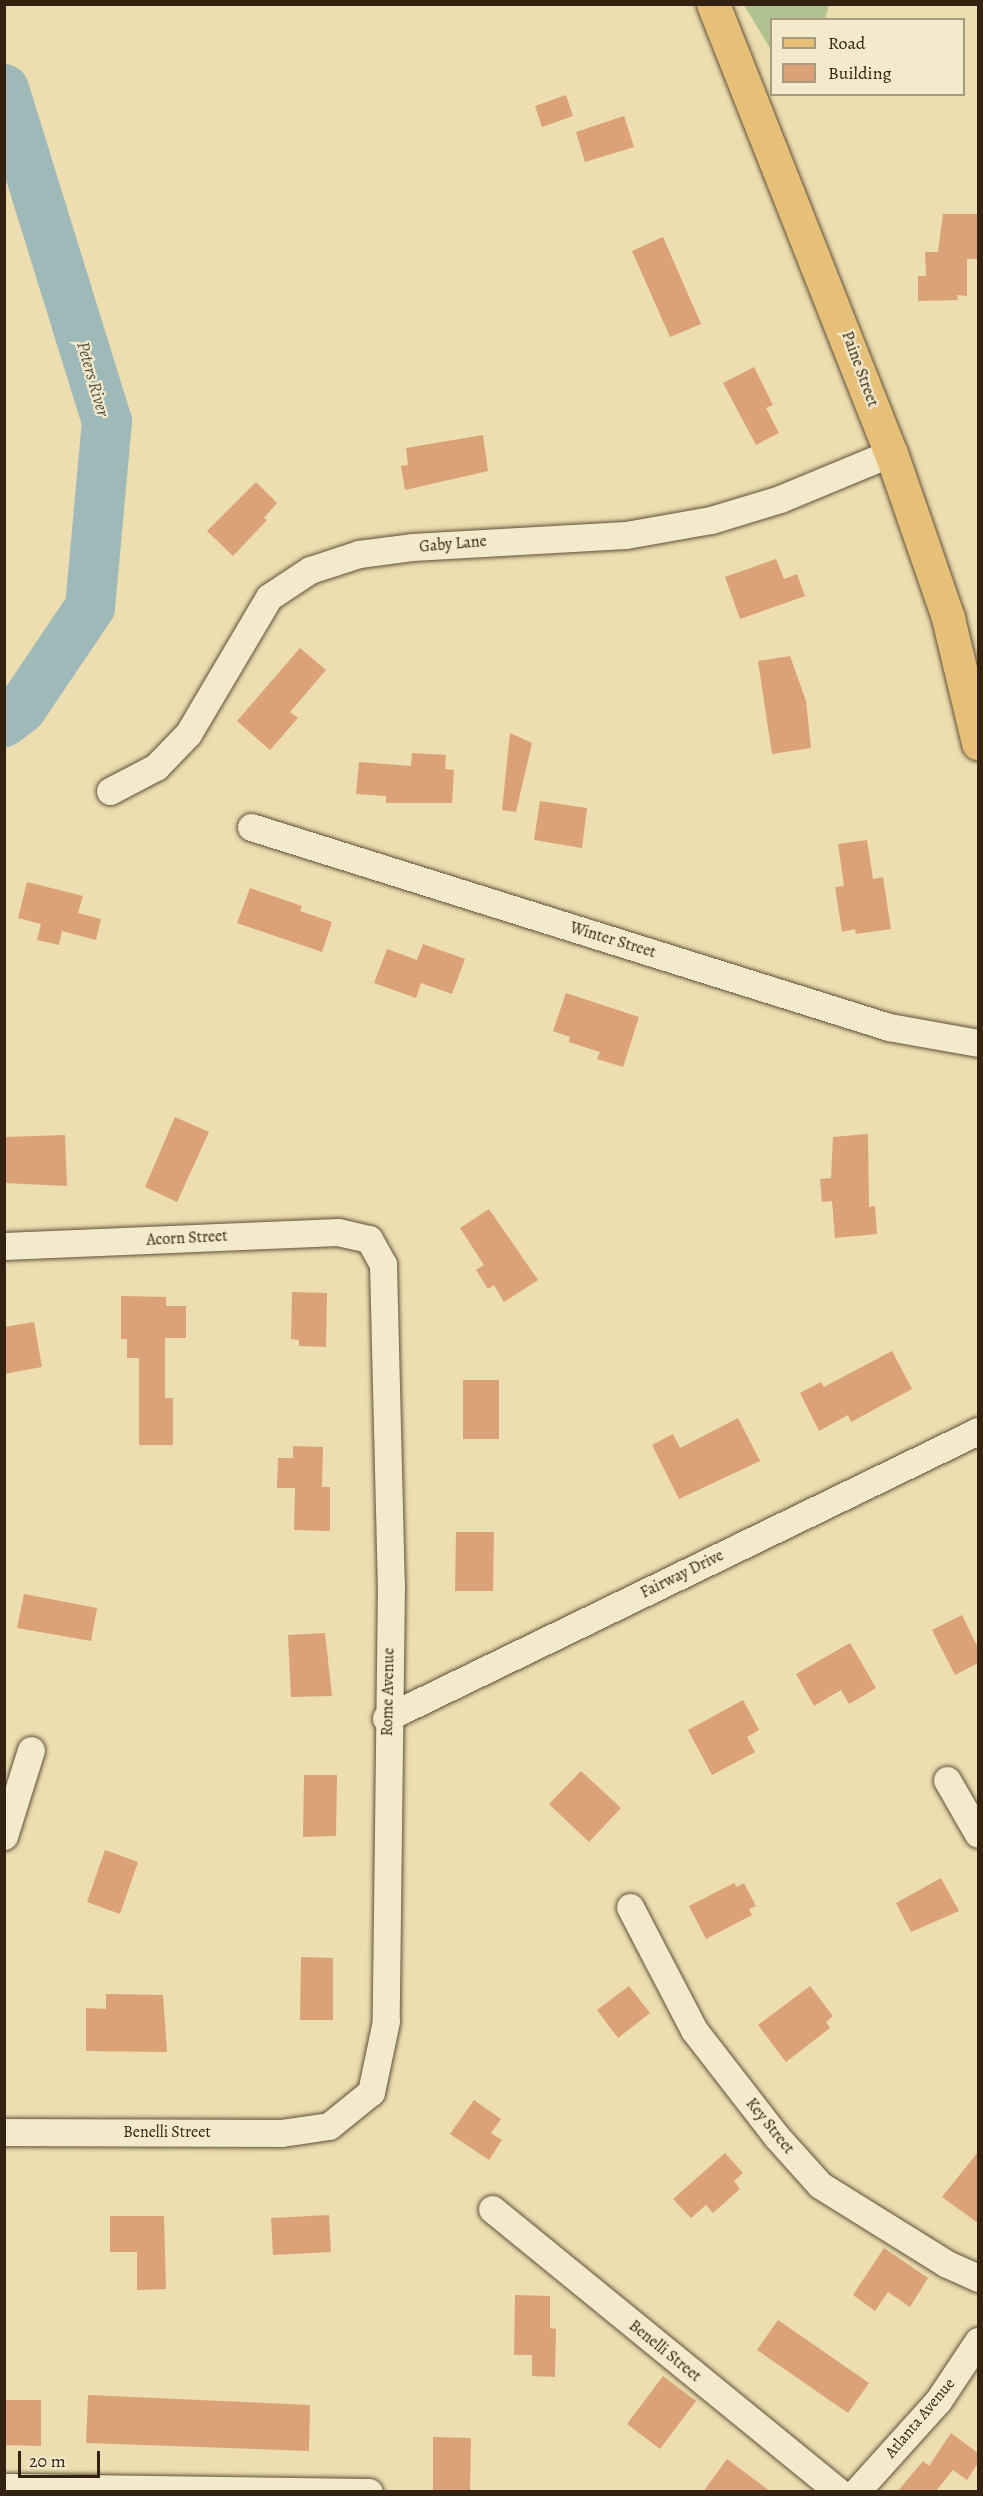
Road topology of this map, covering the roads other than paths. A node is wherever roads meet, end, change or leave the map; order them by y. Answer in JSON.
{"nodes":[{"id":1,"x":713,"y":4,"type":"edge"},
{"id":2,"x":891,"y":453,"type":"junction"},
{"id":3,"x":978,"y":742,"type":"edge"},
{"id":4,"x":110,"y":791,"type":"dead end"},
{"id":5,"x":251,"y":827,"type":"dead end"},
{"id":6,"x":978,"y":1043,"type":"edge"},
{"id":7,"x":369,"y":1239,"type":"joint"},
{"id":8,"x":4,"y":1246,"type":"edge"},
{"id":9,"x":978,"y":1431,"type":"edge"},
{"id":10,"x":386,"y":1718,"type":"junction"},
{"id":11,"x":32,"y":1750,"type":"dead end"},
{"id":12,"x":947,"y":1779,"type":"dead end"},
{"id":13,"x":978,"y":1834,"type":"edge"},
{"id":14,"x":4,"y":1836,"type":"edge"},
{"id":15,"x":630,"y":1907,"type":"dead end"},
{"id":16,"x":329,"y":2126,"type":"joint"},
{"id":17,"x":4,"y":2132,"type":"edge"},
{"id":18,"x":492,"y":2209,"type":"dead end"},
{"id":19,"x":978,"y":2278,"type":"edge"},
{"id":20,"x":978,"y":2341,"type":"edge"},
{"id":21,"x":4,"y":2487,"type":"edge"},
{"id":22,"x":369,"y":2492,"type":"edge"},
{"id":23,"x":840,"y":2492,"type":"edge"},
{"id":24,"x":856,"y":2492,"type":"edge"}],
"edges":[{"from":1,"to":2,"type":"main road","name":"Paine Street"},
{"from":2,"to":3,"type":"main road","name":"Paine Street"},
{"from":2,"to":4,"type":"street","name":"Gaby Lane"},
{"from":5,"to":6,"type":"street","name":"Winter Street"},
{"from":7,"to":8,"type":"street","name":"Acorn Street"},
{"from":7,"to":10,"type":"street","name":"Rome Avenue"},
{"from":9,"to":10,"type":"street","name":"Fairway Drive"},
{"from":10,"to":16,"type":"street","name":"Rome Avenue"},
{"from":11,"to":14,"type":"street"},
{"from":12,"to":13,"type":"street"},
{"from":15,"to":19,"type":"street","name":"Key Street"},
{"from":16,"to":17,"type":"street","name":"Benelli Street"},
{"from":18,"to":23,"type":"street","name":"Benelli Street"},
{"from":20,"to":24,"type":"street","name":"Atlanta Avenue"},
{"from":21,"to":22,"type":"street"}]}
